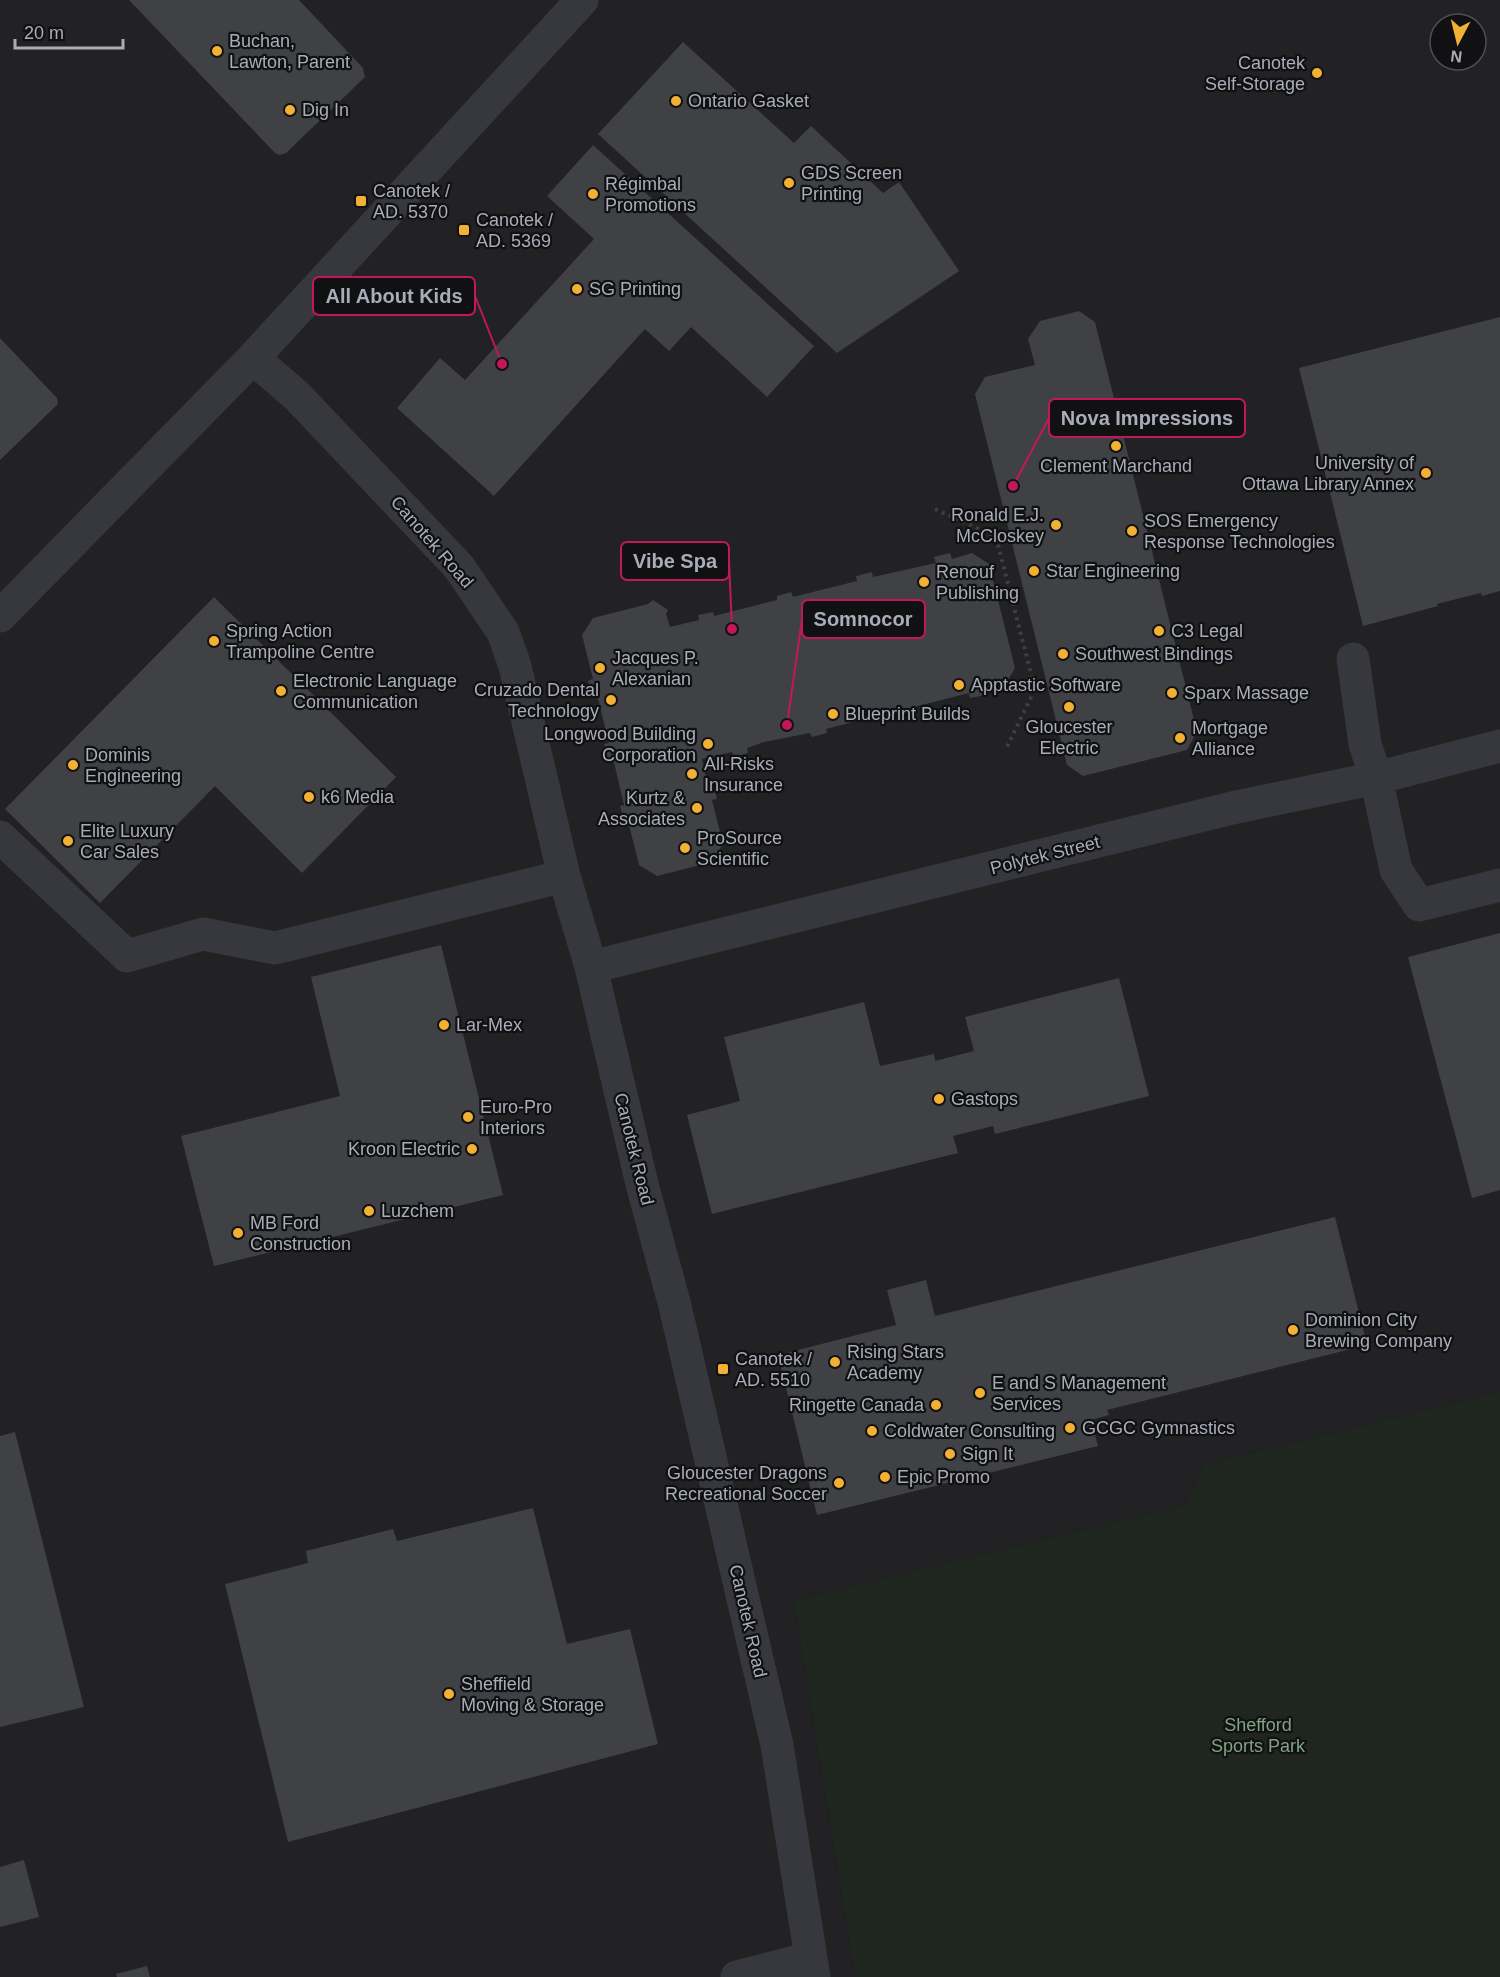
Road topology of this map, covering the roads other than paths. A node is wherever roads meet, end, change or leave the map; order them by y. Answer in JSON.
{"nodes":[{"id":1,"x":582,"y":0,"type":"edge"},
{"id":2,"x":253,"y":358,"type":"junction"},
{"id":3,"x":0,"y":616,"type":"edge"},
{"id":4,"x":1353,"y":659,"type":"dead end"},
{"id":5,"x":1500,"y":746,"type":"edge"},
{"id":6,"x":1376,"y":778,"type":"junction"},
{"id":7,"x":0,"y":837,"type":"edge"},
{"id":8,"x":564,"y":876,"type":"junction"},
{"id":9,"x":1500,"y":885,"type":"edge"},
{"id":10,"x":591,"y":967,"type":"junction"},
{"id":11,"x":812,"y":1968,"type":"edge"},
{"id":12,"x":737,"y":1977,"type":"edge"}],
"edges":[{"from":1,"to":2,"type":"street"},
{"from":2,"to":3,"type":"street"},
{"from":2,"to":8,"type":"street","name":"Canotek Road"},
{"from":4,"to":6,"type":"street"},
{"from":5,"to":6,"type":"street","name":"Polytek Street"},
{"from":6,"to":9,"type":"street"},
{"from":6,"to":10,"type":"street","name":"Polytek Street"},
{"from":7,"to":8,"type":"street"},
{"from":8,"to":10,"type":"street","name":"Canotek Road"},
{"from":10,"to":11,"type":"street","name":"Canotek Road"},
{"from":11,"to":12,"type":"street","name":"Canotek Road"}]}
